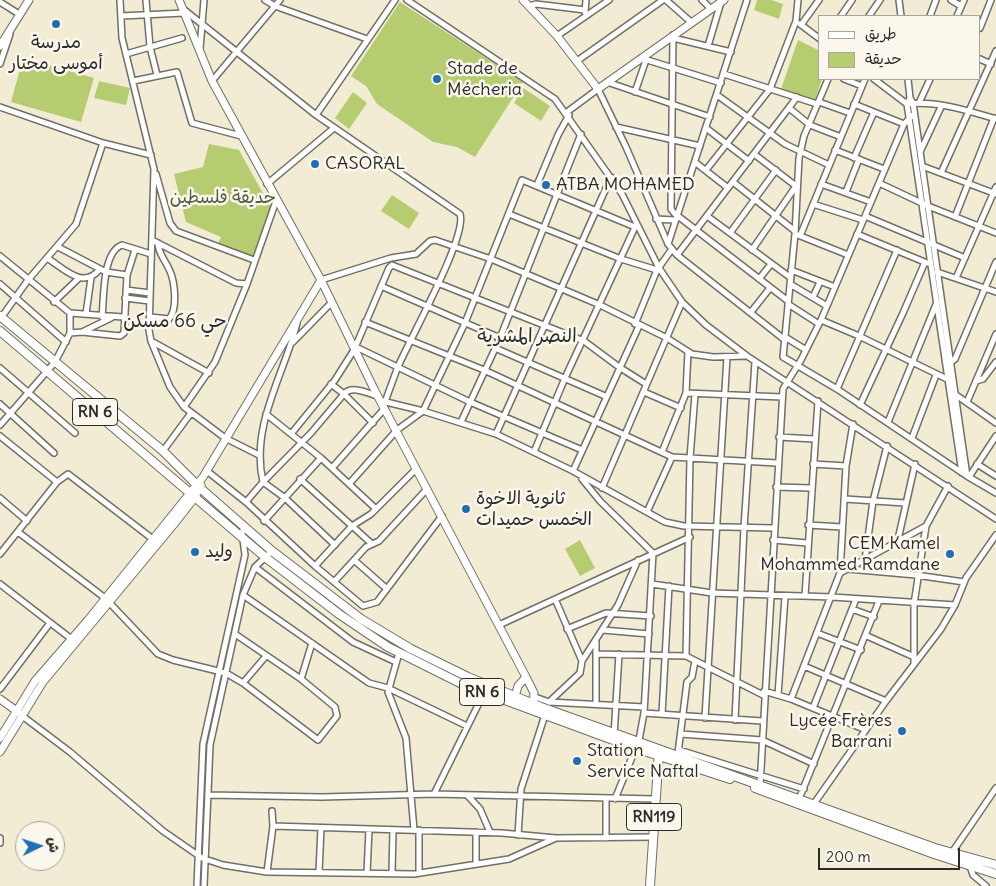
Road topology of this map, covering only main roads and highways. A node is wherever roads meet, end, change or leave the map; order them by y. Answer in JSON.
{"nodes":[{"id":1,"x":29,"y":0,"type":"edge"},
{"id":2,"x":179,"y":0,"type":"edge"},
{"id":3,"x":722,"y":1,"type":"edge"},
{"id":4,"x":531,"y":2,"type":"edge"},
{"id":5,"x":0,"y":46,"type":"edge"},
{"id":6,"x":321,"y":280,"type":"junction"},
{"id":7,"x":1,"y":317,"type":"edge"},
{"id":8,"x":0,"y":332,"type":"edge"},
{"id":9,"x":147,"y":438,"type":"junction"},
{"id":10,"x":139,"y":448,"type":"junction"},
{"id":11,"x":198,"y":487,"type":"junction"},
{"id":12,"x":193,"y":495,"type":"junction"},
{"id":13,"x":526,"y":677,"type":"junction"},
{"id":14,"x":515,"y":695,"type":"junction"},
{"id":15,"x":0,"y":699,"type":"edge"},
{"id":16,"x":513,"y":704,"type":"junction"},
{"id":17,"x":534,"y":704,"type":"junction"},
{"id":18,"x":18,"y":712,"type":"junction"},
{"id":19,"x":614,"y":736,"type":"junction"},
{"id":20,"x":0,"y":738,"type":"edge"},
{"id":21,"x":0,"y":752,"type":"edge"},
{"id":22,"x":659,"y":752,"type":"junction"},
{"id":23,"x":760,"y":787,"type":"junction"},
{"id":24,"x":812,"y":807,"type":"junction"},
{"id":25,"x":950,"y":856,"type":"junction"},
{"id":26,"x":996,"y":865,"type":"edge"},
{"id":27,"x":996,"y":874,"type":"edge"},
{"id":28,"x":650,"y":886,"type":"edge"}],
"edges":[{"from":1,"to":5,"type":"main road"},
{"from":2,"to":6,"type":"main road"},
{"from":3,"to":4,"type":"main road"},
{"from":6,"to":11,"type":"main road"},
{"from":6,"to":13,"type":"main road"},
{"from":7,"to":9,"type":"main road","number":"RN 6"},
{"from":8,"to":10,"type":"main road","number":"RN 6"},
{"from":9,"to":10,"type":"main road"},
{"from":9,"to":11,"type":"main road","number":"RN 6"},
{"from":10,"to":12,"type":"main road","number":"RN 6"},
{"from":11,"to":12,"type":"main road"},
{"from":11,"to":14,"type":"main road","number":"RN 6"},
{"from":12,"to":16,"type":"main road","number":"RN 6"},
{"from":12,"to":18,"type":"main road"},
{"from":13,"to":14,"type":"main road"},
{"from":13,"to":17,"type":"main road"},
{"from":14,"to":16,"type":"main road"},
{"from":14,"to":17,"type":"main road","number":"RN 6"},
{"from":15,"to":18,"type":"main road"},
{"from":16,"to":17,"type":"main road","number":"RN 6"},
{"from":17,"to":19,"type":"main road","number":"RN 6"},
{"from":17,"to":19,"type":"main road","number":"RN 6"},
{"from":18,"to":20,"type":"main road"},
{"from":18,"to":21,"type":"main road"},
{"from":19,"to":22,"type":"main road","number":"RN 6"},
{"from":22,"to":23,"type":"main road","number":"RN 6"},
{"from":22,"to":23,"type":"main road","number":"RN 6"},
{"from":22,"to":28,"type":"main road","number":"RN119"},
{"from":23,"to":24,"type":"main road","number":"RN 6"},
{"from":23,"to":24,"type":"main road","number":"RN 6"},
{"from":24,"to":25,"type":"main road","number":"RN 6"},
{"from":25,"to":26,"type":"main road","number":"RN 6"},
{"from":25,"to":27,"type":"main road","number":"RN 6"}]}
